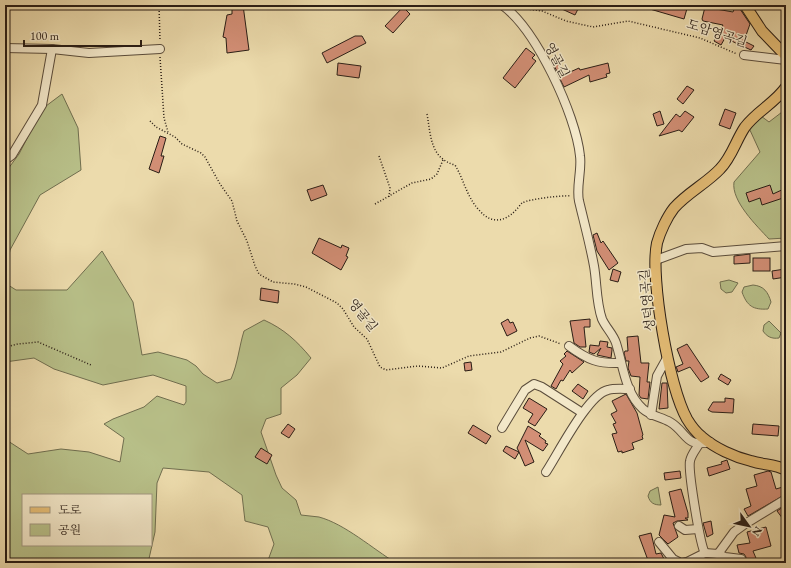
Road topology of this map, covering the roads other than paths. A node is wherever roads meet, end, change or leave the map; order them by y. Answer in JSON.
{"nodes":[{"id":1,"x":745,"y":5,"type":"edge"},
{"id":2,"x":504,"y":6,"type":"edge"},
{"id":3,"x":5,"y":48,"type":"edge"},
{"id":4,"x":52,"y":49,"type":"junction"},
{"id":5,"x":160,"y":50,"type":"road end"},
{"id":6,"x":744,"y":55,"type":"road end"},
{"id":7,"x":786,"y":56,"type":"edge"},
{"id":8,"x":786,"y":60,"type":"edge"},
{"id":9,"x":786,"y":87,"type":"edge"},
{"id":10,"x":5,"y":156,"type":"edge"},
{"id":11,"x":786,"y":246,"type":"edge"},
{"id":12,"x":656,"y":260,"type":"junction"},
{"id":13,"x":569,"y":346,"type":"road end"},
{"id":14,"x":667,"y":358,"type":"junction"},
{"id":15,"x":621,"y":363,"type":"junction"},
{"id":16,"x":630,"y":389,"type":"junction"},
{"id":17,"x":581,"y":412,"type":"junction"},
{"id":18,"x":651,"y":415,"type":"junction"},
{"id":19,"x":502,"y":428,"type":"dead end"},
{"id":20,"x":710,"y":442,"type":"junction"},
{"id":21,"x":699,"y":444,"type":"junction"},
{"id":22,"x":784,"y":466,"type":"edge"},
{"id":23,"x":546,"y":472,"type":"dead end"},
{"id":24,"x":786,"y":499,"type":"edge"},
{"id":25,"x":679,"y":526,"type":"dead end"},
{"id":26,"x":698,"y":529,"type":"junction"},
{"id":27,"x":659,"y":542,"type":"dead end"},
{"id":28,"x":705,"y":553,"type":"junction"},
{"id":29,"x":718,"y":554,"type":"junction"},
{"id":30,"x":741,"y":559,"type":"dead end"},
{"id":31,"x":685,"y":563,"type":"edge"}],
"edges":[{"from":1,"to":7,"type":"main road"},
{"from":2,"to":15,"type":"street","name":"영골길"},
{"from":3,"to":4,"type":"street"},
{"from":4,"to":5,"type":"street"},
{"from":4,"to":10,"type":"street"},
{"from":6,"to":8,"type":"street","name":"도암영곡길"},
{"from":9,"to":12,"type":"main road","name":"성덕영곡길"},
{"from":11,"to":12,"type":"street"},
{"from":12,"to":14,"type":"main road","name":"성덕영곡길"},
{"from":13,"to":15,"type":"street"},
{"from":14,"to":18,"type":"street"},
{"from":14,"to":20,"type":"main road","name":"성덕영곡길"},
{"from":15,"to":16,"type":"street","name":"영골길"},
{"from":16,"to":17,"type":"street"},
{"from":16,"to":18,"type":"street","name":"영골길"},
{"from":17,"to":19,"type":"street"},
{"from":17,"to":23,"type":"street"},
{"from":18,"to":21,"type":"street","name":"영골길"},
{"from":20,"to":21,"type":"street"},
{"from":20,"to":22,"type":"main road","name":"성덕영곡길"},
{"from":21,"to":26,"type":"street"},
{"from":24,"to":29,"type":"street"},
{"from":25,"to":26,"type":"street"},
{"from":26,"to":28,"type":"street"},
{"from":27,"to":31,"type":"street"},
{"from":28,"to":29,"type":"street"},
{"from":28,"to":31,"type":"street"},
{"from":29,"to":30,"type":"street"}]}
